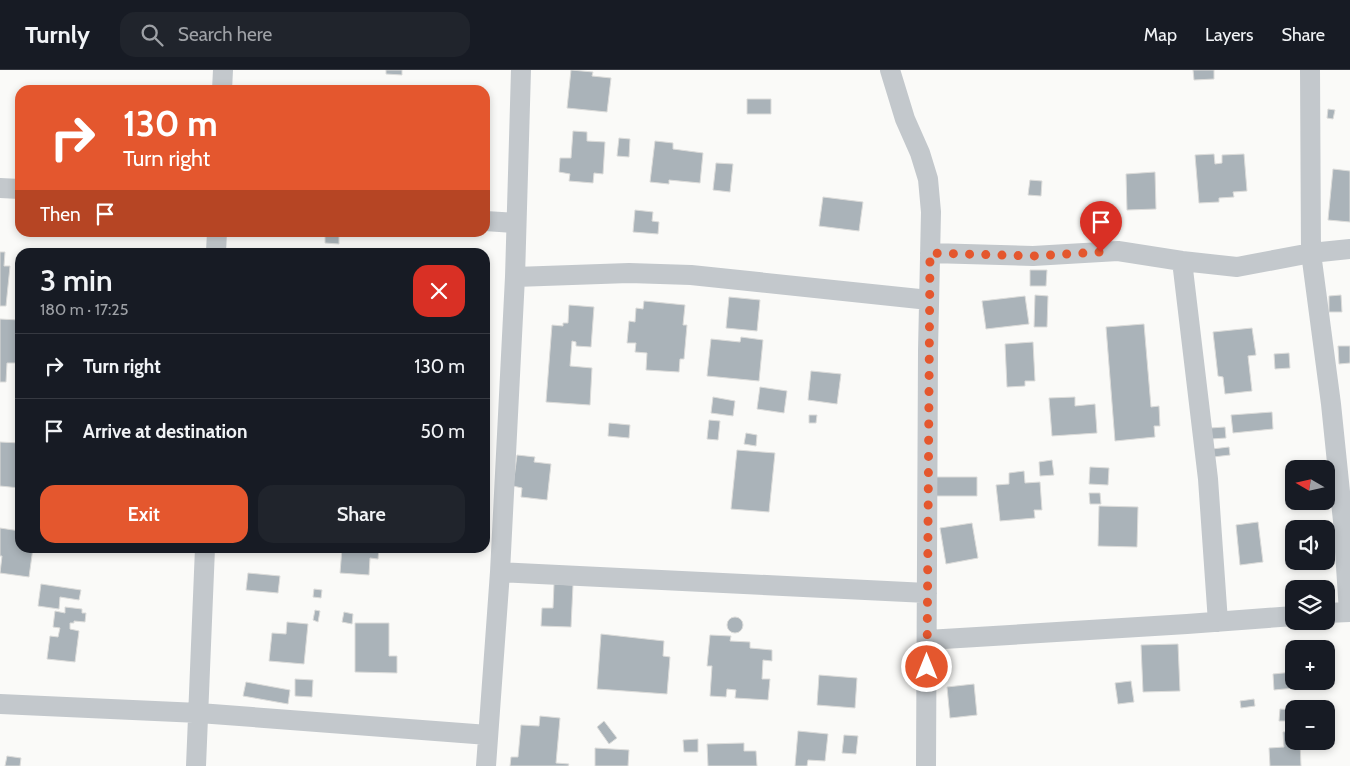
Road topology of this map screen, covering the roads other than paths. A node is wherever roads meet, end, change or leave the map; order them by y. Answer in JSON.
{"nodes":[{"id":1,"x":223,"y":70,"type":"edge"},
{"id":2,"x":521,"y":70,"type":"edge"},
{"id":3,"x":890,"y":70,"type":"edge"},
{"id":4,"x":1310,"y":70,"type":"edge"},
{"id":5,"x":222,"y":85,"type":"edge"},
{"id":6,"x":0,"y":188,"type":"edge"},
{"id":7,"x":15,"y":190,"type":"edge"},
{"id":8,"x":490,"y":221,"type":"edge"},
{"id":9,"x":516,"y":223,"type":"junction"},
{"id":10,"x":1350,"y":249,"type":"edge"},
{"id":11,"x":930,"y":253,"type":"junction"},
{"id":12,"x":1312,"y":253,"type":"junction"},
{"id":13,"x":1182,"y":261,"type":"junction"},
{"id":14,"x":515,"y":277,"type":"junction"},
{"id":15,"x":929,"y":300,"type":"junction"},
{"id":16,"x":205,"y":553,"type":"edge"},
{"id":17,"x":500,"y":572,"type":"junction"},
{"id":18,"x":927,"y":593,"type":"junction"},
{"id":19,"x":1350,"y":612,"type":"edge"},
{"id":20,"x":1335,"y":613,"type":"edge"},
{"id":21,"x":1285,"y":617,"type":"edge"},
{"id":22,"x":1218,"y":622,"type":"junction"},
{"id":23,"x":927,"y":640,"type":"junction"},
{"id":24,"x":0,"y":704,"type":"edge"},
{"id":25,"x":198,"y":714,"type":"junction"},
{"id":26,"x":488,"y":736,"type":"junction"},
{"id":27,"x":196,"y":766,"type":"edge"},
{"id":28,"x":486,"y":766,"type":"edge"},
{"id":29,"x":926,"y":766,"type":"edge"}],
"edges":[{"from":1,"to":5,"type":"street"},
{"from":2,"to":9,"type":"street"},
{"from":3,"to":11,"type":"street"},
{"from":4,"to":12,"type":"street"},
{"from":6,"to":7,"type":"street"},
{"from":8,"to":9,"type":"street"},
{"from":9,"to":14,"type":"street"},
{"from":10,"to":12,"type":"street"},
{"from":11,"to":13,"type":"street"},
{"from":11,"to":15,"type":"street"},
{"from":12,"to":13,"type":"street"},
{"from":12,"to":19,"type":"street"},
{"from":13,"to":22,"type":"street"},
{"from":14,"to":15,"type":"street"},
{"from":14,"to":17,"type":"street"},
{"from":15,"to":18,"type":"street"},
{"from":16,"to":25,"type":"street"},
{"from":17,"to":18,"type":"street"},
{"from":17,"to":26,"type":"street"},
{"from":18,"to":23,"type":"street"},
{"from":19,"to":20,"type":"street"},
{"from":21,"to":22,"type":"street"},
{"from":22,"to":23,"type":"street"},
{"from":23,"to":29,"type":"street"},
{"from":24,"to":25,"type":"street"},
{"from":25,"to":26,"type":"street"},
{"from":25,"to":27,"type":"street"},
{"from":26,"to":28,"type":"street"}]}
